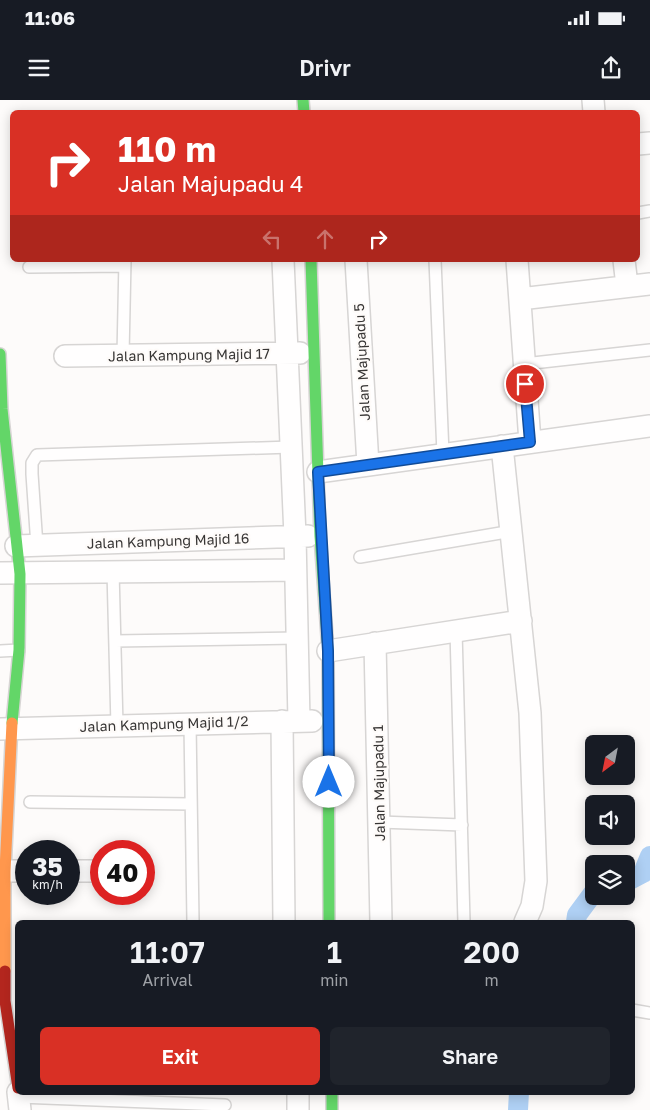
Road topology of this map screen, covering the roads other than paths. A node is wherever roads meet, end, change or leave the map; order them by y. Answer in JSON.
{"nodes":[{"id":1,"x":283,"y":262,"type":"edge"},
{"id":2,"x":311,"y":262,"type":"edge"},
{"id":3,"x":356,"y":262,"type":"edge"},
{"id":4,"x":436,"y":262,"type":"edge"},
{"id":5,"x":517,"y":262,"type":"edge"},
{"id":6,"x":624,"y":262,"type":"edge"},
{"id":7,"x":125,"y":263,"type":"edge"},
{"id":8,"x":29,"y":267,"type":"dead end"},
{"id":9,"x":650,"y":284,"type":"edge"},
{"id":10,"x":627,"y":286,"type":"junction"},
{"id":11,"x":520,"y":299,"type":"junction"},
{"id":12,"x":650,"y":350,"type":"edge"},
{"id":13,"x":313,"y":352,"type":"junction"},
{"id":14,"x":0,"y":354,"type":"edge"},
{"id":15,"x":286,"y":354,"type":"junction"},
{"id":16,"x":123,"y":355,"type":"junction"},
{"id":17,"x":65,"y":356,"type":"dead end"},
{"id":18,"x":524,"y":364,"type":"junction"},
{"id":19,"x":1,"y":409,"type":"edge"},
{"id":20,"x":650,"y":426,"type":"edge"},
{"id":21,"x":530,"y":442,"type":"junction"},
{"id":22,"x":502,"y":446,"type":"junction"},
{"id":23,"x":291,"y":447,"type":"junction"},
{"id":24,"x":444,"y":454,"type":"junction"},
{"id":25,"x":368,"y":464,"type":"junction"},
{"id":26,"x":318,"y":472,"type":"junction"},
{"id":27,"x":6,"y":493,"type":"edge"},
{"id":28,"x":512,"y":531,"type":"junction"},
{"id":29,"x":295,"y":536,"type":"junction"},
{"id":30,"x":320,"y":536,"type":"junction"},
{"id":31,"x":16,"y":546,"type":"junction"},
{"id":32,"x":37,"y":546,"type":"junction"},
{"id":33,"x":360,"y":557,"type":"dead end"},
{"id":34,"x":295,"y":570,"type":"junction"},
{"id":35,"x":113,"y":571,"type":"junction"},
{"id":36,"x":10,"y":573,"type":"edge"},
{"id":37,"x":521,"y":621,"type":"junction"},
{"id":38,"x":456,"y":631,"type":"junction"},
{"id":39,"x":297,"y":638,"type":"junction"},
{"id":40,"x":115,"y":641,"type":"junction"},
{"id":41,"x":375,"y":643,"type":"junction"},
{"id":42,"x":20,"y":650,"type":"junction"},
{"id":43,"x":0,"y":651,"type":"edge"},
{"id":44,"x":328,"y":651,"type":"junction"},
{"id":45,"x":328,"y":720,"type":"junction"},
{"id":46,"x":290,"y":721,"type":"junction"},
{"id":47,"x":190,"y":724,"type":"junction"},
{"id":48,"x":117,"y":726,"type":"junction"},
{"id":49,"x":6,"y":729,"type":"edge"},
{"id":50,"x":30,"y":802,"type":"dead end"},
{"id":51,"x":191,"y":804,"type":"junction"},
{"id":52,"x":380,"y":822,"type":"junction"},
{"id":53,"x":462,"y":825,"type":"junction"},
{"id":54,"x":5,"y":871,"type":"junction"},
{"id":55,"x":15,"y":871,"type":"edge"},
{"id":56,"x":193,"y":920,"type":"edge"},
{"id":57,"x":284,"y":920,"type":"edge"},
{"id":58,"x":329,"y":920,"type":"edge"},
{"id":59,"x":381,"y":920,"type":"edge"},
{"id":60,"x":464,"y":920,"type":"edge"},
{"id":61,"x":525,"y":920,"type":"edge"},
{"id":62,"x":2,"y":923,"type":"edge"},
{"id":63,"x":8,"y":1001,"type":"edge"},
{"id":64,"x":635,"y":1010,"type":"edge"},
{"id":65,"x":650,"y":1013,"type":"edge"},
{"id":66,"x":15,"y":1066,"type":"edge"},
{"id":67,"x":0,"y":1085,"type":"edge"},
{"id":68,"x":15,"y":1092,"type":"edge"},
{"id":69,"x":34,"y":1095,"type":"edge"},
{"id":70,"x":298,"y":1095,"type":"edge"},
{"id":71,"x":332,"y":1095,"type":"edge"},
{"id":72,"x":225,"y":1107,"type":"edge"},
{"id":73,"x":298,"y":1110,"type":"edge"},
{"id":74,"x":332,"y":1110,"type":"edge"}],
"edges":[{"from":1,"to":15,"type":"street"},
{"from":2,"to":13,"type":"street"},
{"from":3,"to":25,"type":"street","name":"Jalan Majupadu 5"},
{"from":4,"to":24,"type":"lane"},
{"from":5,"to":11,"type":"street"},
{"from":6,"to":10,"type":"street"},
{"from":7,"to":8,"type":"lane"},
{"from":7,"to":16,"type":"lane"},
{"from":9,"to":10,"type":"street"},
{"from":10,"to":11,"type":"street"},
{"from":11,"to":18,"type":"street"},
{"from":12,"to":18,"type":"lane"},
{"from":13,"to":15,"type":"street","name":"Jalan Kampung Majid 17"},
{"from":13,"to":26,"type":"street"},
{"from":14,"to":19,"type":"street"},
{"from":15,"to":16,"type":"street","name":"Jalan Kampung Majid 17"},
{"from":15,"to":23,"type":"street"},
{"from":16,"to":17,"type":"street","name":"Jalan Kampung Majid 17"},
{"from":18,"to":21,"type":"street"},
{"from":19,"to":27,"type":"street"},
{"from":20,"to":21,"type":"street"},
{"from":21,"to":22,"type":"street"},
{"from":22,"to":24,"type":"street"},
{"from":22,"to":28,"type":"street"},
{"from":23,"to":29,"type":"street"},
{"from":23,"to":32,"type":"lane"},
{"from":24,"to":25,"type":"street"},
{"from":25,"to":26,"type":"street"},
{"from":26,"to":30,"type":"street"},
{"from":27,"to":31,"type":"street"},
{"from":28,"to":33,"type":"lane"},
{"from":28,"to":37,"type":"street"},
{"from":29,"to":30,"type":"street","name":"Jalan Kampung Majid 16"},
{"from":29,"to":32,"type":"street","name":"Jalan Kampung Majid 16"},
{"from":29,"to":34,"type":"street"},
{"from":30,"to":44,"type":"street"},
{"from":31,"to":32,"type":"street","name":"Jalan Kampung Majid 16"},
{"from":31,"to":36,"type":"street"},
{"from":34,"to":35,"type":"street"},
{"from":34,"to":39,"type":"street"},
{"from":35,"to":36,"type":"street"},
{"from":35,"to":40,"type":"lane"},
{"from":36,"to":42,"type":"street"},
{"from":37,"to":38,"type":"street"},
{"from":37,"to":61,"type":"street"},
{"from":38,"to":41,"type":"street"},
{"from":38,"to":53,"type":"lane"},
{"from":39,"to":40,"type":"lane"},
{"from":39,"to":46,"type":"street"},
{"from":40,"to":48,"type":"lane"},
{"from":41,"to":44,"type":"street"},
{"from":41,"to":52,"type":"street","name":"Jalan Majupadu 1"},
{"from":42,"to":43,"type":"lane"},
{"from":42,"to":49,"type":"street"},
{"from":44,"to":45,"type":"street"},
{"from":45,"to":46,"type":"street","name":"Jalan Kampung Majid 1/2"},
{"from":45,"to":58,"type":"street"},
{"from":46,"to":47,"type":"street","name":"Jalan Kampung Majid 1/2"},
{"from":46,"to":57,"type":"street"},
{"from":47,"to":48,"type":"street","name":"Jalan Kampung Majid 1/2"},
{"from":47,"to":51,"type":"lane"},
{"from":48,"to":49,"type":"street","name":"Jalan Kampung Majid 1/2"},
{"from":49,"to":54,"type":"street"},
{"from":50,"to":51,"type":"lane"},
{"from":51,"to":56,"type":"lane"},
{"from":52,"to":53,"type":"lane"},
{"from":52,"to":59,"type":"street","name":"Jalan Majupadu 1"},
{"from":53,"to":60,"type":"lane"},
{"from":54,"to":55,"type":"street"},
{"from":54,"to":62,"type":"street"},
{"from":62,"to":63,"type":"street"},
{"from":63,"to":66,"type":"street"},
{"from":64,"to":65,"type":"lane"},
{"from":67,"to":68,"type":"street"},
{"from":69,"to":72,"type":"lane"},
{"from":70,"to":73,"type":"street"},
{"from":71,"to":74,"type":"street"}]}
